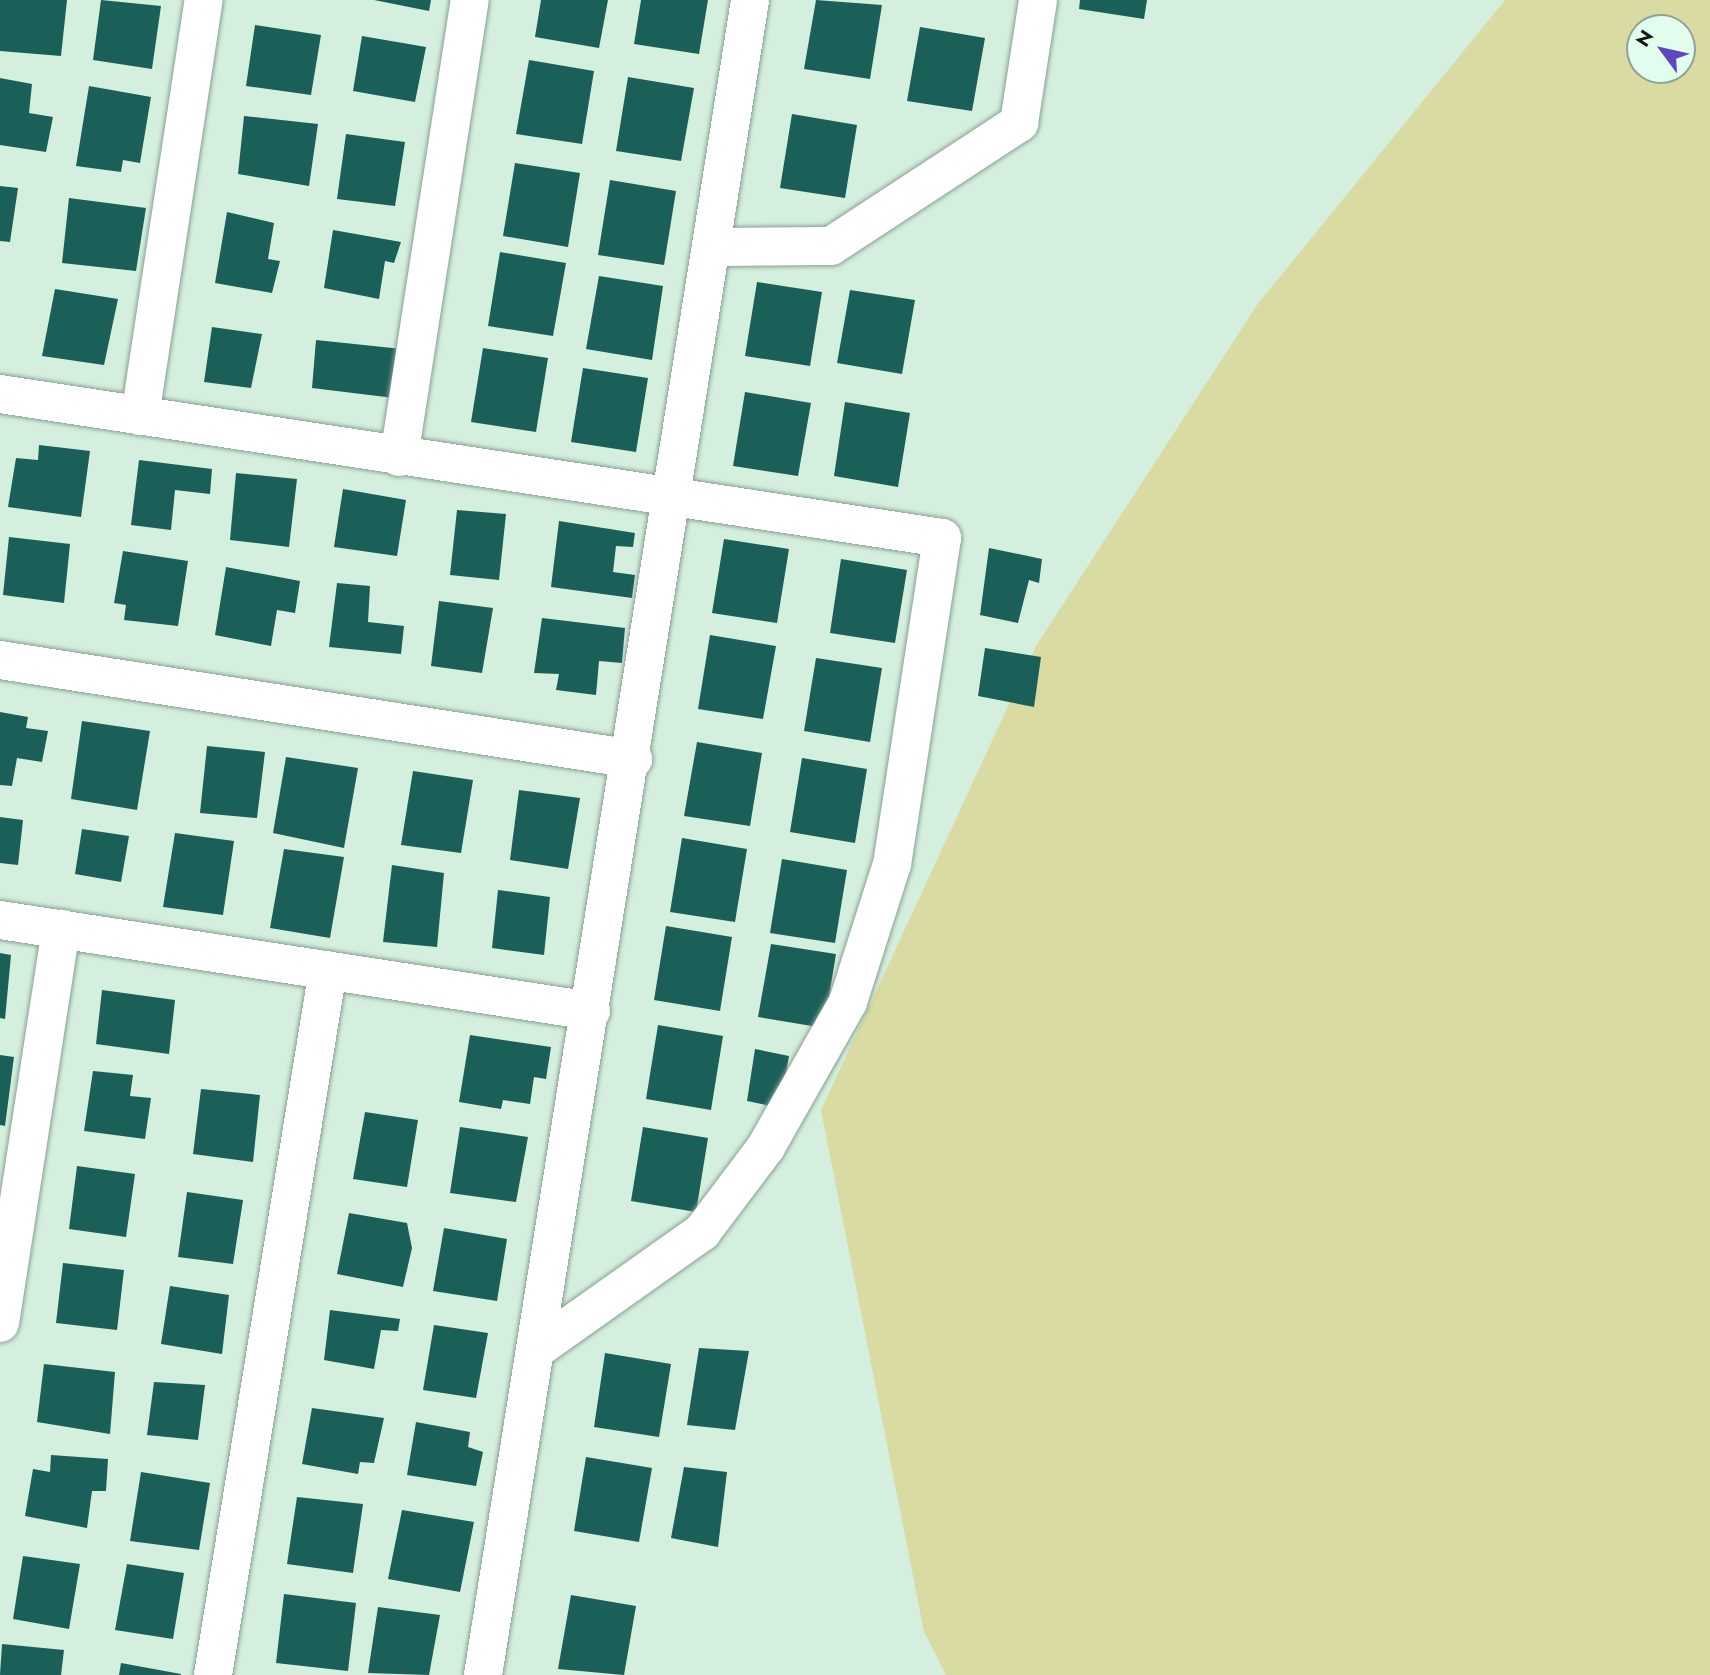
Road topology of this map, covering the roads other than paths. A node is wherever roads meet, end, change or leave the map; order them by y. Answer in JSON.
{"nodes":[{"id":1,"x":204,"y":0,"type":"edge"},
{"id":2,"x":470,"y":0,"type":"edge"},
{"id":3,"x":750,"y":0,"type":"edge"},
{"id":4,"x":1038,"y":0,"type":"edge"},
{"id":5,"x":712,"y":247,"type":"junction"},
{"id":6,"x":0,"y":394,"type":"edge"},
{"id":7,"x":140,"y":416,"type":"junction"},
{"id":8,"x":399,"y":457,"type":"junction"},
{"id":9,"x":673,"y":499,"type":"junction"},
{"id":10,"x":0,"y":660,"type":"edge"},
{"id":11,"x":633,"y":759,"type":"junction"},
{"id":12,"x":0,"y":920,"type":"edge"},
{"id":13,"x":61,"y":929,"type":"junction"},
{"id":14,"x":328,"y":970,"type":"junction"},
{"id":15,"x":591,"y":1011,"type":"junction"},
{"id":16,"x":0,"y":1323,"type":"edge"},
{"id":17,"x":537,"y":1349,"type":"junction"},
{"id":18,"x":213,"y":1675,"type":"edge"},
{"id":19,"x":483,"y":1675,"type":"edge"}],
"edges":[{"from":1,"to":7,"type":"street"},
{"from":2,"to":8,"type":"street"},
{"from":3,"to":5,"type":"street"},
{"from":4,"to":5,"type":"street"},
{"from":5,"to":9,"type":"street"},
{"from":6,"to":7,"type":"street"},
{"from":7,"to":8,"type":"street"},
{"from":8,"to":9,"type":"street"},
{"from":9,"to":11,"type":"street"},
{"from":9,"to":17,"type":"street"},
{"from":10,"to":11,"type":"street"},
{"from":11,"to":15,"type":"street"},
{"from":12,"to":13,"type":"street"},
{"from":13,"to":14,"type":"street"},
{"from":13,"to":16,"type":"street"},
{"from":14,"to":15,"type":"street"},
{"from":14,"to":18,"type":"street"},
{"from":15,"to":17,"type":"street"},
{"from":17,"to":19,"type":"street"}]}
